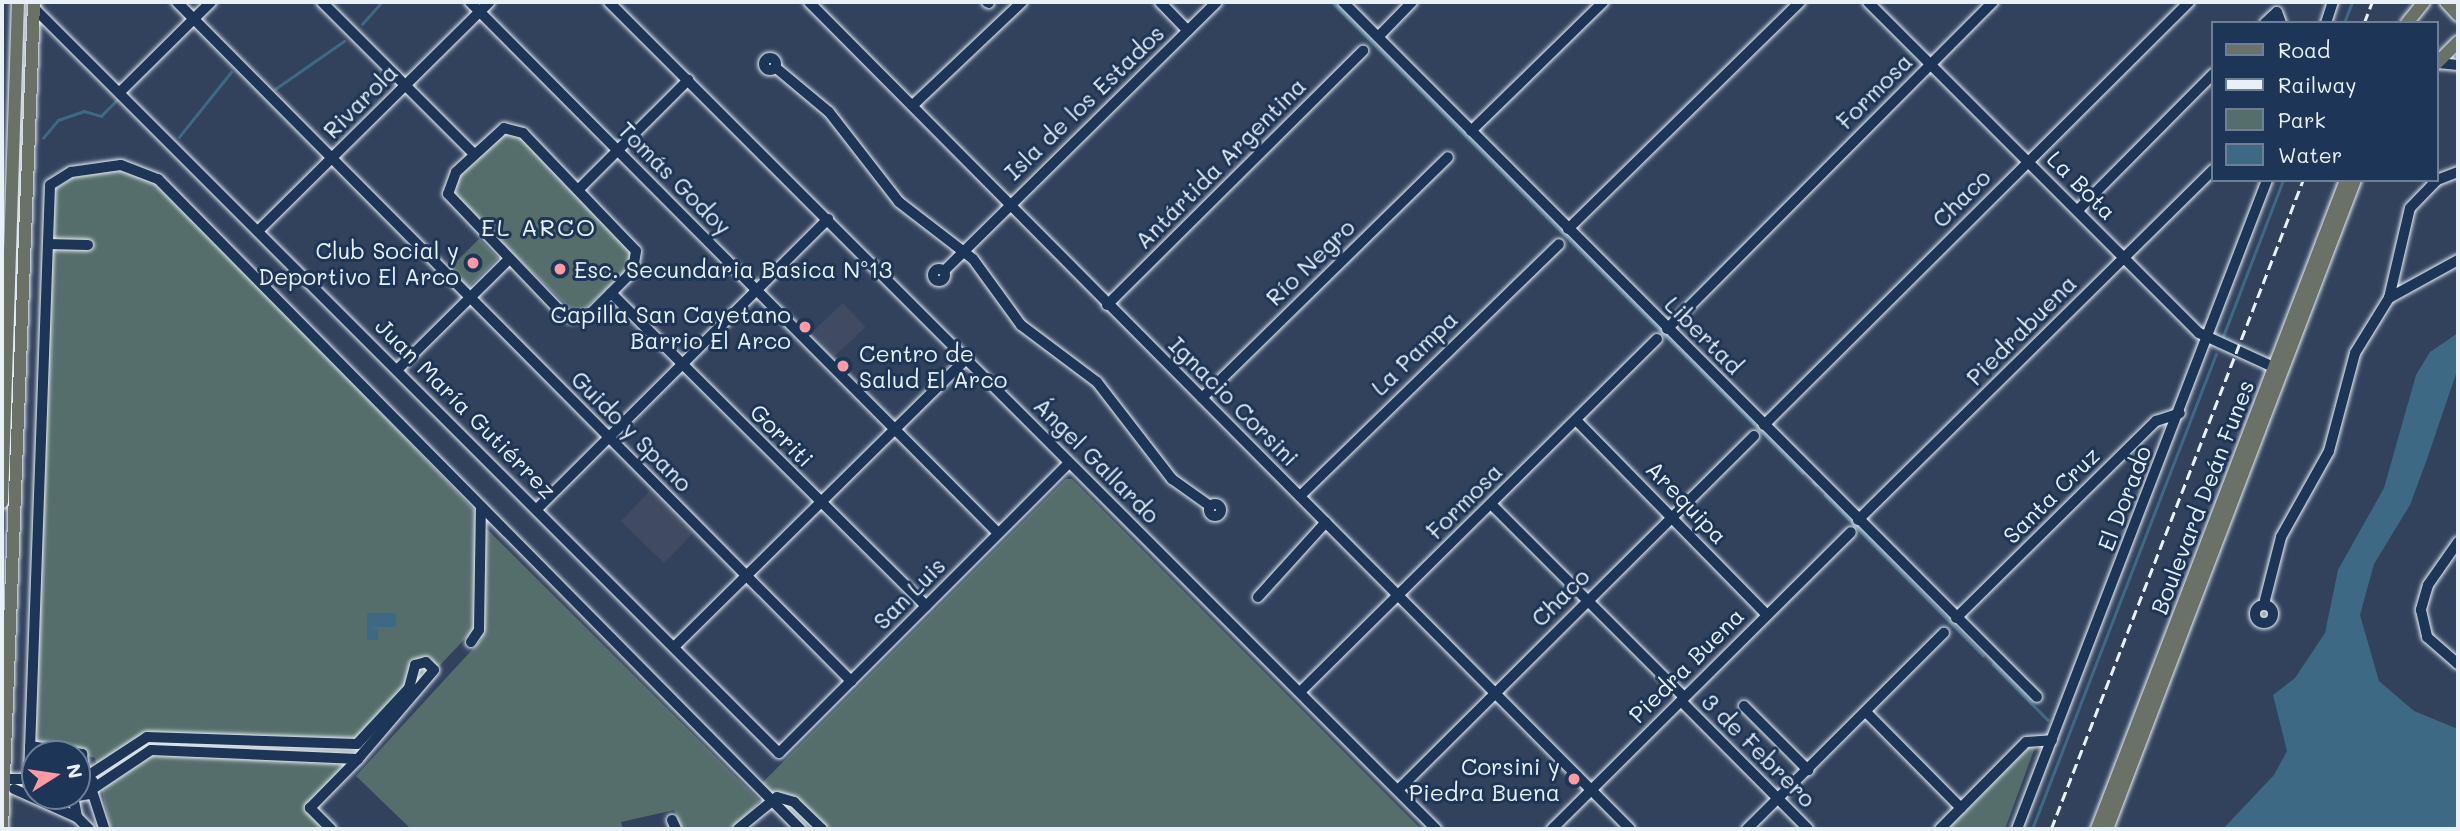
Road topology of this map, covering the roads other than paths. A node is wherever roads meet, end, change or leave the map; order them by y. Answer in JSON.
{"nodes":[{"id":1,"x":18,"y":2,"type":"edge"},
{"id":2,"x":177,"y":2,"type":"edge"},
{"id":3,"x":211,"y":2,"type":"edge"},
{"id":4,"x":322,"y":2,"type":"edge"},
{"id":5,"x":470,"y":2,"type":"edge"},
{"id":6,"x":489,"y":2,"type":"edge"},
{"id":7,"x":609,"y":2,"type":"edge"},
{"id":8,"x":809,"y":2,"type":"edge"},
{"id":9,"x":1022,"y":2,"type":"edge"},
{"id":10,"x":1160,"y":2,"type":"edge"},
{"id":11,"x":1217,"y":2,"type":"edge"},
{"id":12,"x":1343,"y":2,"type":"edge"},
{"id":13,"x":1412,"y":2,"type":"edge"},
{"id":14,"x":1602,"y":2,"type":"edge"},
{"id":15,"x":1800,"y":2,"type":"edge"},
{"id":16,"x":1868,"y":2,"type":"edge"},
{"id":17,"x":1993,"y":2,"type":"edge"},
{"id":18,"x":2189,"y":2,"type":"edge"},
{"id":19,"x":2333,"y":2,"type":"edge"},
{"id":20,"x":2422,"y":2,"type":"edge"},
{"id":21,"x":2446,"y":2,"type":"edge"},
{"id":22,"x":34,"y":4,"type":"edge"},
{"id":23,"x":2457,"y":9,"type":"edge"},
{"id":24,"x":480,"y":12,"type":"junction"},
{"id":25,"x":194,"y":18,"type":"junction"},
{"id":26,"x":2266,"y":21,"type":"edge"},
{"id":27,"x":2280,"y":21,"type":"edge"},
{"id":28,"x":2327,"y":21,"type":"edge"},
{"id":29,"x":2408,"y":21,"type":"edge"},
{"id":30,"x":1188,"y":31,"type":"junction"},
{"id":31,"x":1378,"y":37,"type":"junction"},
{"id":32,"x":2458,"y":42,"type":"edge"},
{"id":33,"x":1363,"y":51,"type":"dead end"},
{"id":34,"x":2439,"y":61,"type":"edge"},
{"id":35,"x":2439,"y":63,"type":"edge"},
{"id":36,"x":1930,"y":64,"type":"junction"},
{"id":37,"x":2458,"y":65,"type":"edge"},
{"id":38,"x":775,"y":67,"type":"dead end"},
{"id":39,"x":2212,"y":75,"type":"edge"},
{"id":40,"x":688,"y":80,"type":"junction"},
{"id":41,"x":405,"y":85,"type":"junction"},
{"id":42,"x":121,"y":91,"type":"junction"},
{"id":43,"x":913,"y":105,"type":"junction"},
{"id":44,"x":1471,"y":131,"type":"junction"},
{"id":45,"x":618,"y":150,"type":"junction"},
{"id":46,"x":474,"y":154,"type":"junction"},
{"id":47,"x":1448,"y":157,"type":"dead end"},
{"id":48,"x":332,"y":158,"type":"junction"},
{"id":49,"x":2029,"y":160,"type":"junction"},
{"id":50,"x":2212,"y":171,"type":"edge"},
{"id":51,"x":2458,"y":172,"type":"edge"},
{"id":52,"x":2439,"y":179,"type":"edge"},
{"id":53,"x":2266,"y":182,"type":"edge"},
{"id":54,"x":2345,"y":182,"type":"edge"},
{"id":55,"x":2354,"y":182,"type":"edge"},
{"id":56,"x":2435,"y":182,"type":"edge"},
{"id":57,"x":578,"y":190,"type":"junction"},
{"id":58,"x":1009,"y":204,"type":"junction"},
{"id":59,"x":2078,"y":210,"type":"junction"},
{"id":60,"x":828,"y":219,"type":"junction"},
{"id":61,"x":1568,"y":229,"type":"junction"},
{"id":62,"x":259,"y":230,"type":"junction"},
{"id":63,"x":48,"y":244,"type":"junction"},
{"id":64,"x":1559,"y":244,"type":"dead end"},
{"id":65,"x":88,"y":245,"type":"dead end"},
{"id":66,"x":962,"y":248,"type":"junction"},
{"id":67,"x":2124,"y":258,"type":"junction"},
{"id":68,"x":509,"y":259,"type":"junction"},
{"id":69,"x":2458,"y":260,"type":"edge"},
{"id":70,"x":944,"y":271,"type":"dead end"},
{"id":71,"x":757,"y":290,"type":"junction"},
{"id":72,"x":611,"y":293,"type":"junction"},
{"id":73,"x":470,"y":298,"type":"junction"},
{"id":74,"x":2389,"y":298,"type":"junction"},
{"id":75,"x":1107,"y":305,"type":"junction"},
{"id":76,"x":1667,"y":329,"type":"junction"},
{"id":77,"x":2206,"y":339,"type":"junction"},
{"id":78,"x":1657,"y":340,"type":"dead end"},
{"id":79,"x":966,"y":359,"type":"junction"},
{"id":80,"x":4,"y":364,"type":"edge"},
{"id":81,"x":682,"y":364,"type":"junction"},
{"id":82,"x":398,"y":369,"type":"junction"},
{"id":83,"x":2278,"y":370,"type":"junction"},
{"id":84,"x":1202,"y":398,"type":"junction"},
{"id":85,"x":2180,"y":413,"type":"junction"},
{"id":86,"x":1576,"y":420,"type":"junction"},
{"id":87,"x":1764,"y":425,"type":"junction"},
{"id":88,"x":895,"y":429,"type":"junction"},
{"id":89,"x":1754,"y":436,"type":"dead end"},
{"id":90,"x":609,"y":437,"type":"junction"},
{"id":91,"x":1069,"y":463,"type":"junction"},
{"id":92,"x":1300,"y":496,"type":"junction"},
{"id":93,"x":2,"y":502,"type":"edge"},
{"id":94,"x":820,"y":503,"type":"junction"},
{"id":95,"x":1491,"y":504,"type":"junction"},
{"id":96,"x":1210,"y":506,"type":"dead end"},
{"id":97,"x":481,"y":508,"type":"junction"},
{"id":98,"x":537,"y":509,"type":"junction"},
{"id":99,"x":1671,"y":516,"type":"junction"},
{"id":100,"x":1858,"y":520,"type":"junction"},
{"id":101,"x":1326,"y":522,"type":"junction"},
{"id":102,"x":1851,"y":532,"type":"dead end"},
{"id":103,"x":998,"y":533,"type":"junction"},
{"id":104,"x":2458,"y":542,"type":"edge"},
{"id":105,"x":747,"y":576,"type":"junction"},
{"id":106,"x":1399,"y":594,"type":"junction"},
{"id":107,"x":1258,"y":597,"type":"dead end"},
{"id":108,"x":2265,"y":600,"type":"dead end"},
{"id":109,"x":1587,"y":601,"type":"junction"},
{"id":110,"x":926,"y":606,"type":"junction"},
{"id":111,"x":1767,"y":615,"type":"junction"},
{"id":112,"x":1956,"y":618,"type":"junction"},
{"id":113,"x":1944,"y":633,"type":"dead end"},
{"id":114,"x":471,"y":642,"type":"dead end"},
{"id":115,"x":674,"y":647,"type":"junction"},
{"id":116,"x":2458,"y":664,"type":"edge"},
{"id":117,"x":851,"y":681,"type":"junction"},
{"id":118,"x":1496,"y":691,"type":"junction"},
{"id":119,"x":1300,"y":692,"type":"junction"},
{"id":120,"x":2037,"y":697,"type":"dead end"},
{"id":121,"x":1683,"y":699,"type":"junction"},
{"id":122,"x":1744,"y":706,"type":"dead end"},
{"id":123,"x":1866,"y":712,"type":"junction"},
{"id":124,"x":30,"y":740,"type":"edge"},
{"id":125,"x":2052,"y":740,"type":"junction"},
{"id":126,"x":779,"y":753,"type":"joint"},
{"id":127,"x":358,"y":759,"type":"junction"},
{"id":128,"x":91,"y":769,"type":"edge"},
{"id":129,"x":1808,"y":770,"type":"junction"},
{"id":130,"x":3,"y":778,"type":"edge"},
{"id":131,"x":21,"y":779,"type":"edge"},
{"id":132,"x":91,"y":786,"type":"edge"},
{"id":133,"x":14,"y":789,"type":"junction"},
{"id":134,"x":21,"y":789,"type":"edge"},
{"id":135,"x":93,"y":789,"type":"junction"},
{"id":136,"x":1592,"y":789,"type":"junction"},
{"id":137,"x":1398,"y":790,"type":"junction"},
{"id":138,"x":769,"y":799,"type":"junction"},
{"id":139,"x":1778,"y":799,"type":"junction"},
{"id":140,"x":1961,"y":808,"type":"junction"},
{"id":141,"x":99,"y":816,"type":"junction"},
{"id":142,"x":81,"y":825,"type":"edge"},
{"id":143,"x":2,"y":829,"type":"edge"},
{"id":144,"x":104,"y":829,"type":"edge"},
{"id":145,"x":331,"y":829,"type":"edge"},
{"id":146,"x":738,"y":829,"type":"edge"},
{"id":147,"x":800,"y":829,"type":"edge"},
{"id":148,"x":822,"y":829,"type":"edge"},
{"id":149,"x":1436,"y":829,"type":"edge"},
{"id":150,"x":1552,"y":829,"type":"edge"},
{"id":151,"x":1630,"y":829,"type":"edge"},
{"id":152,"x":1747,"y":829,"type":"edge"},
{"id":153,"x":1808,"y":829,"type":"edge"},
{"id":154,"x":1940,"y":829,"type":"edge"},
{"id":155,"x":2018,"y":829,"type":"edge"},
{"id":156,"x":2097,"y":829,"type":"edge"},
{"id":157,"x":2107,"y":829,"type":"edge"}],
"edges":[{"from":1,"to":80,"type":"main road"},
{"from":2,"to":25,"type":"street","name":"Guido y Spano"},
{"from":3,"to":25,"type":"street"},
{"from":4,"to":41,"type":"street"},
{"from":5,"to":24,"type":"street","name":"Tomás Godoy"},
{"from":6,"to":24,"type":"street","name":"Rivarola"},
{"from":7,"to":40,"type":"street","name":"Ángel Gallardo"},
{"from":8,"to":43,"type":"street","name":"Ignacio Corsini"},
{"from":9,"to":43,"type":"street"},
{"from":10,"to":30,"type":"street"},
{"from":11,"to":30,"type":"street","name":"Isla de los Estados"},
{"from":12,"to":31,"type":"street","name":"Libertad"},
{"from":13,"to":31,"type":"street"},
{"from":14,"to":44,"type":"street"},
{"from":15,"to":61,"type":"street"},
{"from":16,"to":36,"type":"street","name":"La Bota"},
{"from":17,"to":36,"type":"street","name":"Formosa"},
{"from":18,"to":49,"type":"street","name":"Chaco"},
{"from":19,"to":28,"type":"street"},
{"from":20,"to":29,"type":"main road"},
{"from":21,"to":23,"type":"main road"},
{"from":22,"to":42,"type":"street","name":"Juan María Gutiérrez"},
{"from":22,"to":130,"type":"main road"},
{"from":24,"to":41,"type":"street","name":"Rivarola"},
{"from":24,"to":45,"type":"street","name":"Tomás Godoy"},
{"from":25,"to":42,"type":"street"},
{"from":25,"to":48,"type":"street","name":"Guido y Spano"},
{"from":26,"to":27,"type":"street"},
{"from":30,"to":58,"type":"street","name":"Isla de los Estados"},
{"from":31,"to":44,"type":"street","name":"Libertad"},
{"from":32,"to":34,"type":"main road"},
{"from":33,"to":75,"type":"street","name":"Antártida Argentina"},
{"from":35,"to":37,"type":"street"},
{"from":36,"to":49,"type":"street","name":"La Bota"},
{"from":36,"to":76,"type":"street","name":"Formosa"},
{"from":38,"to":66,"type":"street"},
{"from":39,"to":59,"type":"street"},
{"from":40,"to":45,"type":"street"},
{"from":40,"to":60,"type":"street","name":"Ángel Gallardo"},
{"from":41,"to":46,"type":"street"},
{"from":41,"to":48,"type":"street","name":"Rivarola"},
{"from":42,"to":62,"type":"street","name":"Juan María Gutiérrez"},
{"from":43,"to":58,"type":"street","name":"Ignacio Corsini"},
{"from":44,"to":61,"type":"street","name":"Libertad"},
{"from":45,"to":57,"type":"street"},
{"from":45,"to":71,"type":"street","name":"Tomás Godoy"},
{"from":46,"to":57,"type":"street"},
{"from":46,"to":68,"type":"street"},
{"from":47,"to":84,"type":"street","name":"Río Negro"},
{"from":48,"to":62,"type":"street","name":"Rivarola"},
{"from":48,"to":73,"type":"street","name":"Guido y Spano"},
{"from":49,"to":59,"type":"street","name":"La Bota"},
{"from":49,"to":87,"type":"street","name":"Chaco"},
{"from":50,"to":67,"type":"street","name":"Piedrabuena"},
{"from":51,"to":52,"type":"street"},
{"from":53,"to":77,"type":"street","name":"El Dorado"},
{"from":54,"to":83,"type":"main road","name":"Boulevard Deán Funes"},
{"from":55,"to":83,"type":"main road","name":"Boulevard Deán Funes"},
{"from":56,"to":74,"type":"street"},
{"from":57,"to":72,"type":"street"},
{"from":58,"to":66,"type":"street","name":"Isla de los Estados"},
{"from":58,"to":75,"type":"street","name":"Ignacio Corsini"},
{"from":59,"to":67,"type":"street","name":"La Bota"},
{"from":60,"to":71,"type":"street"},
{"from":60,"to":79,"type":"street","name":"Ángel Gallardo"},
{"from":61,"to":76,"type":"street","name":"Libertad"},
{"from":62,"to":82,"type":"street","name":"Juan María Gutiérrez"},
{"from":63,"to":65,"type":"street"},
{"from":63,"to":97,"type":"street"},
{"from":63,"to":124,"type":"street"},
{"from":64,"to":92,"type":"street","name":"La Pampa"},
{"from":66,"to":70,"type":"street","name":"Isla de los Estados"},
{"from":66,"to":96,"type":"street"},
{"from":67,"to":77,"type":"street","name":"La Bota"},
{"from":67,"to":100,"type":"street","name":"Piedrabuena"},
{"from":68,"to":72,"type":"street"},
{"from":68,"to":73,"type":"street"},
{"from":69,"to":74,"type":"street"},
{"from":71,"to":81,"type":"street"},
{"from":71,"to":88,"type":"street","name":"Tomás Godoy"},
{"from":72,"to":81,"type":"street","name":"Gorriti"},
{"from":73,"to":82,"type":"street"},
{"from":73,"to":90,"type":"street","name":"Guido y Spano"},
{"from":74,"to":108,"type":"street"},
{"from":75,"to":84,"type":"street","name":"Ignacio Corsini"},
{"from":76,"to":87,"type":"street","name":"Libertad"},
{"from":77,"to":83,"type":"street","name":"La Bota"},
{"from":77,"to":85,"type":"street","name":"El Dorado"},
{"from":78,"to":86,"type":"street","name":"Formosa"},
{"from":79,"to":88,"type":"street"},
{"from":79,"to":91,"type":"street","name":"Ángel Gallardo"},
{"from":80,"to":93,"type":"main road"},
{"from":81,"to":90,"type":"street"},
{"from":81,"to":94,"type":"street","name":"Gorriti"},
{"from":82,"to":98,"type":"street","name":"Juan María Gutiérrez"},
{"from":83,"to":156,"type":"main road","name":"Boulevard Deán Funes"},
{"from":83,"to":157,"type":"main road","name":"Boulevard Deán Funes"},
{"from":84,"to":92,"type":"street","name":"Ignacio Corsini"},
{"from":85,"to":112,"type":"street","name":"Santa Cruz"},
{"from":85,"to":125,"type":"street","name":"El Dorado"},
{"from":86,"to":95,"type":"street","name":"Formosa"},
{"from":86,"to":99,"type":"street","name":"Arequipa"},
{"from":87,"to":100,"type":"street","name":"Libertad"},
{"from":88,"to":94,"type":"street"},
{"from":88,"to":103,"type":"street","name":"Tomás Godoy"},
{"from":89,"to":99,"type":"street","name":"Chaco"},
{"from":90,"to":98,"type":"street"},
{"from":90,"to":105,"type":"street","name":"Guido y Spano"},
{"from":91,"to":103,"type":"street","name":"San Luis"},
{"from":91,"to":119,"type":"street","name":"Ángel Gallardo"},
{"from":92,"to":101,"type":"street","name":"Ignacio Corsini"},
{"from":94,"to":105,"type":"street"},
{"from":94,"to":110,"type":"street","name":"Gorriti"},
{"from":95,"to":106,"type":"street","name":"Formosa"},
{"from":95,"to":109,"type":"street","name":"3 de Febrero"},
{"from":97,"to":114,"type":"street"},
{"from":97,"to":138,"type":"street"},
{"from":98,"to":115,"type":"street","name":"Juan María Gutiérrez"},
{"from":99,"to":109,"type":"street","name":"Chaco"},
{"from":99,"to":111,"type":"street","name":"Arequipa"},
{"from":100,"to":112,"type":"street","name":"Libertad"},
{"from":101,"to":106,"type":"street","name":"Ignacio Corsini"},
{"from":101,"to":107,"type":"street"},
{"from":102,"to":111,"type":"street","name":"Piedra Buena"},
{"from":103,"to":110,"type":"street","name":"San Luis"},
{"from":104,"to":116,"type":"street"},
{"from":105,"to":115,"type":"street"},
{"from":105,"to":117,"type":"street","name":"Guido y Spano"},
{"from":106,"to":118,"type":"street","name":"Ignacio Corsini"},
{"from":106,"to":119,"type":"street","name":"Formosa"},
{"from":109,"to":118,"type":"street","name":"Chaco"},
{"from":109,"to":121,"type":"street","name":"3 de Febrero"},
{"from":110,"to":117,"type":"street","name":"San Luis"},
{"from":111,"to":121,"type":"street","name":"Piedra Buena"},
{"from":112,"to":120,"type":"street","name":"Libertad"},
{"from":113,"to":123,"type":"street"},
{"from":115,"to":126,"type":"street","name":"Juan María Gutiérrez"},
{"from":117,"to":126,"type":"street","name":"San Luis"},
{"from":118,"to":136,"type":"street","name":"Ignacio Corsini"},
{"from":118,"to":137,"type":"street","name":"Chaco"},
{"from":119,"to":137,"type":"street","name":"Ángel Gallardo"},
{"from":121,"to":136,"type":"street","name":"Piedra Buena"},
{"from":121,"to":139,"type":"street","name":"3 de Febrero"},
{"from":122,"to":129,"type":"street"},
{"from":123,"to":129,"type":"street"},
{"from":123,"to":140,"type":"street"},
{"from":125,"to":140,"type":"street"},
{"from":125,"to":155,"type":"street","name":"El Dorado"},
{"from":127,"to":128,"type":"street"},
{"from":127,"to":135,"type":"street"},
{"from":127,"to":145,"type":"street"},
{"from":129,"to":139,"type":"street"},
{"from":130,"to":131,"type":"street"},
{"from":130,"to":133,"type":"street"},
{"from":130,"to":143,"type":"main road"},
{"from":132,"to":135,"type":"street"},
{"from":133,"to":134,"type":"street"},
{"from":133,"to":142,"type":"street"},
{"from":135,"to":141,"type":"street"},
{"from":136,"to":150,"type":"street","name":"Piedra Buena"},
{"from":136,"to":151,"type":"street","name":"Ignacio Corsini"},
{"from":137,"to":149,"type":"street","name":"Ángel Gallardo"},
{"from":138,"to":146,"type":"street"},
{"from":138,"to":147,"type":"street"},
{"from":138,"to":148,"type":"street"},
{"from":139,"to":152,"type":"street"},
{"from":139,"to":153,"type":"street","name":"3 de Febrero"},
{"from":140,"to":154,"type":"street"},
{"from":141,"to":142,"type":"street"},
{"from":141,"to":144,"type":"street"}]}
